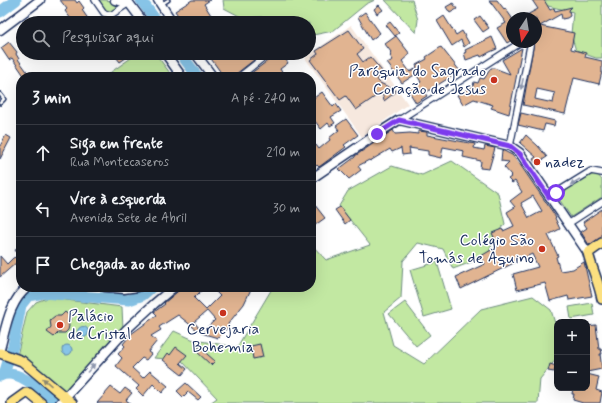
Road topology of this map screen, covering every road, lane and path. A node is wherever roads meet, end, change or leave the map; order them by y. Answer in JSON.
{"nodes":[{"id":1,"x":40,"y":0,"type":"edge"},
{"id":2,"x":95,"y":0,"type":"edge"},
{"id":3,"x":114,"y":0,"type":"edge"},
{"id":4,"x":168,"y":0,"type":"edge"},
{"id":5,"x":132,"y":2,"type":"edge"},
{"id":6,"x":159,"y":3,"type":"edge"},
{"id":7,"x":19,"y":16,"type":"edge"},
{"id":8,"x":140,"y":16,"type":"edge"},
{"id":9,"x":168,"y":16,"type":"edge"},
{"id":10,"x":16,"y":18,"type":"edge"},
{"id":11,"x":0,"y":30,"type":"edge"},
{"id":12,"x":512,"y":48,"type":"edge"},
{"id":13,"x":529,"y":48,"type":"edge"},
{"id":14,"x":170,"y":60,"type":"edge"},
{"id":15,"x":200,"y":60,"type":"edge"},
{"id":16,"x":260,"y":60,"type":"edge"},
{"id":17,"x":178,"y":72,"type":"edge"},
{"id":18,"x":209,"y":72,"type":"edge"},
{"id":19,"x":245,"y":72,"type":"edge"},
{"id":20,"x":0,"y":94,"type":"edge"},
{"id":21,"x":0,"y":103,"type":"edge"},
{"id":22,"x":399,"y":120,"type":"junction"},
{"id":23,"x":510,"y":146,"type":"junction"},
{"id":24,"x":602,"y":174,"type":"edge"},
{"id":25,"x":316,"y":177,"type":"edge"},
{"id":26,"x":549,"y":197,"type":"junction"},
{"id":27,"x":602,"y":202,"type":"edge"},
{"id":28,"x":568,"y":224,"type":"junction"},
{"id":29,"x":602,"y":243,"type":"edge"},
{"id":30,"x":588,"y":253,"type":"junction"},
{"id":31,"x":22,"y":292,"type":"edge"},
{"id":32,"x":168,"y":292,"type":"edge"},
{"id":33,"x":602,"y":299,"type":"edge"},
{"id":34,"x":1,"y":352,"type":"edge"},
{"id":35,"x":65,"y":401,"type":"edge"},
{"id":36,"x":12,"y":403,"type":"edge"},
{"id":37,"x":41,"y":403,"type":"edge"}],
"edges":[{"from":1,"to":7,"type":"main road"},
{"from":2,"to":5,"type":"street"},
{"from":3,"to":5,"type":"main road"},
{"from":4,"to":6,"type":"lane"},
{"from":5,"to":8,"type":"main road"},
{"from":6,"to":9,"type":"main road"},
{"from":10,"to":11,"type":"main road"},
{"from":12,"to":22,"type":"street"},
{"from":13,"to":23,"type":"street","one_way":true},
{"from":14,"to":17,"type":"main road"},
{"from":15,"to":18,"type":"main road"},
{"from":16,"to":19,"type":"street"},
{"from":20,"to":21,"type":"lane"},
{"from":22,"to":23,"type":"main road"},
{"from":22,"to":25,"type":"main road"},
{"from":23,"to":26,"type":"main road"},
{"from":24,"to":26,"type":"street","one_way":true},
{"from":26,"to":28,"type":"main road"},
{"from":27,"to":28,"type":"street"},
{"from":28,"to":30,"type":"main road"},
{"from":29,"to":30,"type":"main road"},
{"from":30,"to":33,"type":"main road"},
{"from":31,"to":34,"type":"main road"},
{"from":35,"to":32,"type":"main road","one_way":true},
{"from":35,"to":34,"type":"main road","one_way":true},
{"from":36,"to":37,"type":"main road"}]}
